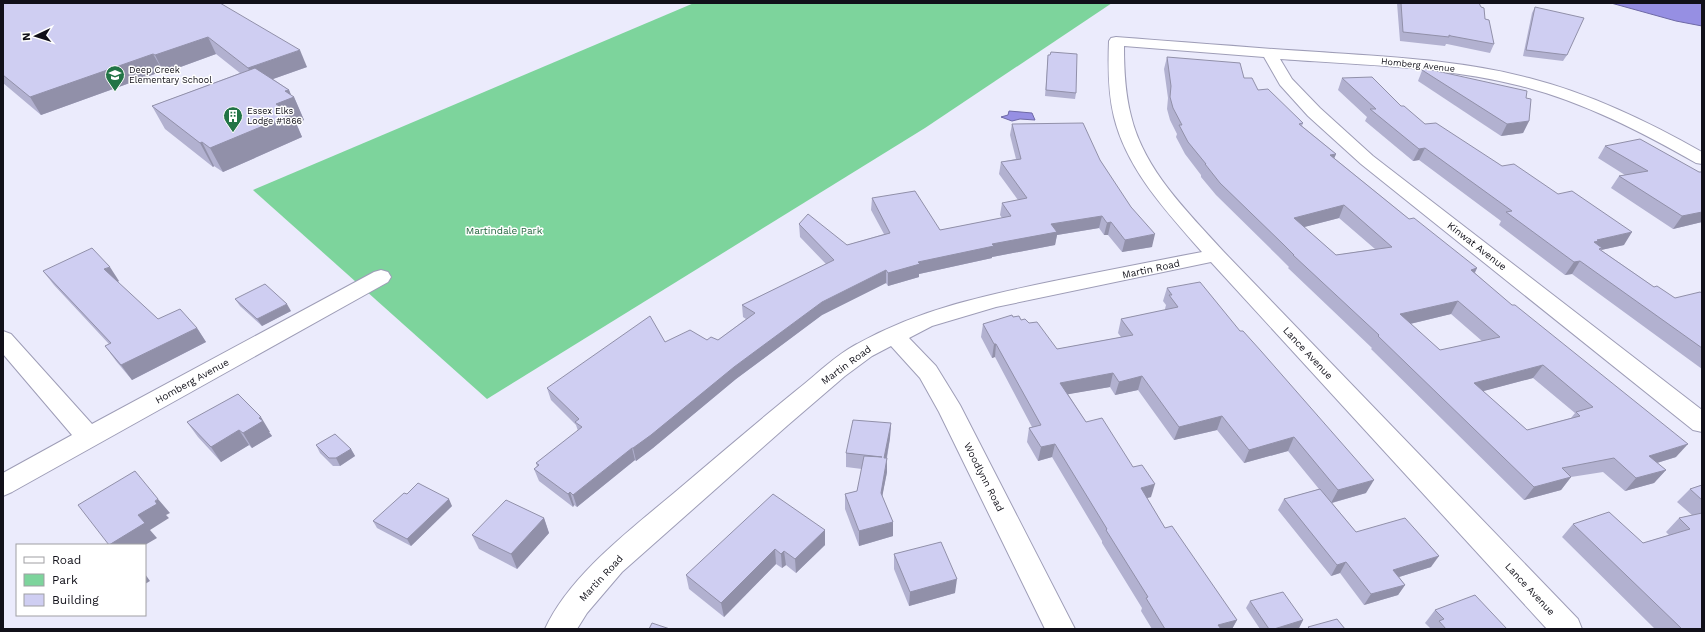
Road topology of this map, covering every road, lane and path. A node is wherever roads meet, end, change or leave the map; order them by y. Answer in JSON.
{"nodes":[{"id":1,"x":1116,"y":41,"type":"joint"},
{"id":2,"x":1269,"y":53,"type":"junction"},
{"id":3,"x":1702,"y":159,"type":"edge"},
{"id":4,"x":1216,"y":255,"type":"junction"},
{"id":5,"x":381,"y":277,"type":"dead end"},
{"id":6,"x":893,"y":335,"type":"junction"},
{"id":7,"x":3,"y":339,"type":"edge"},
{"id":8,"x":1702,"y":423,"type":"edge"},
{"id":9,"x":89,"y":438,"type":"junction"},
{"id":10,"x":3,"y":485,"type":"edge"},
{"id":11,"x":560,"y":629,"type":"edge"},
{"id":12,"x":1060,"y":629,"type":"edge"},
{"id":13,"x":1567,"y":629,"type":"edge"}],
"edges":[{"from":1,"to":2,"type":"street","name":"Homberg Avenue"},
{"from":1,"to":4,"type":"street","name":"Lance Avenue"},
{"from":2,"to":3,"type":"street","name":"Homberg Avenue"},
{"from":2,"to":8,"type":"street","name":"Kinwat Avenue"},
{"from":4,"to":6,"type":"street","name":"Martin Road"},
{"from":4,"to":13,"type":"street","name":"Lance Avenue"},
{"from":5,"to":9,"type":"street","name":"Homberg Avenue"},
{"from":6,"to":11,"type":"street","name":"Martin Road"},
{"from":6,"to":12,"type":"street","name":"Woodlynn Road"},
{"from":7,"to":9,"type":"street"},
{"from":9,"to":10,"type":"street","name":"Homberg Avenue"}]}
